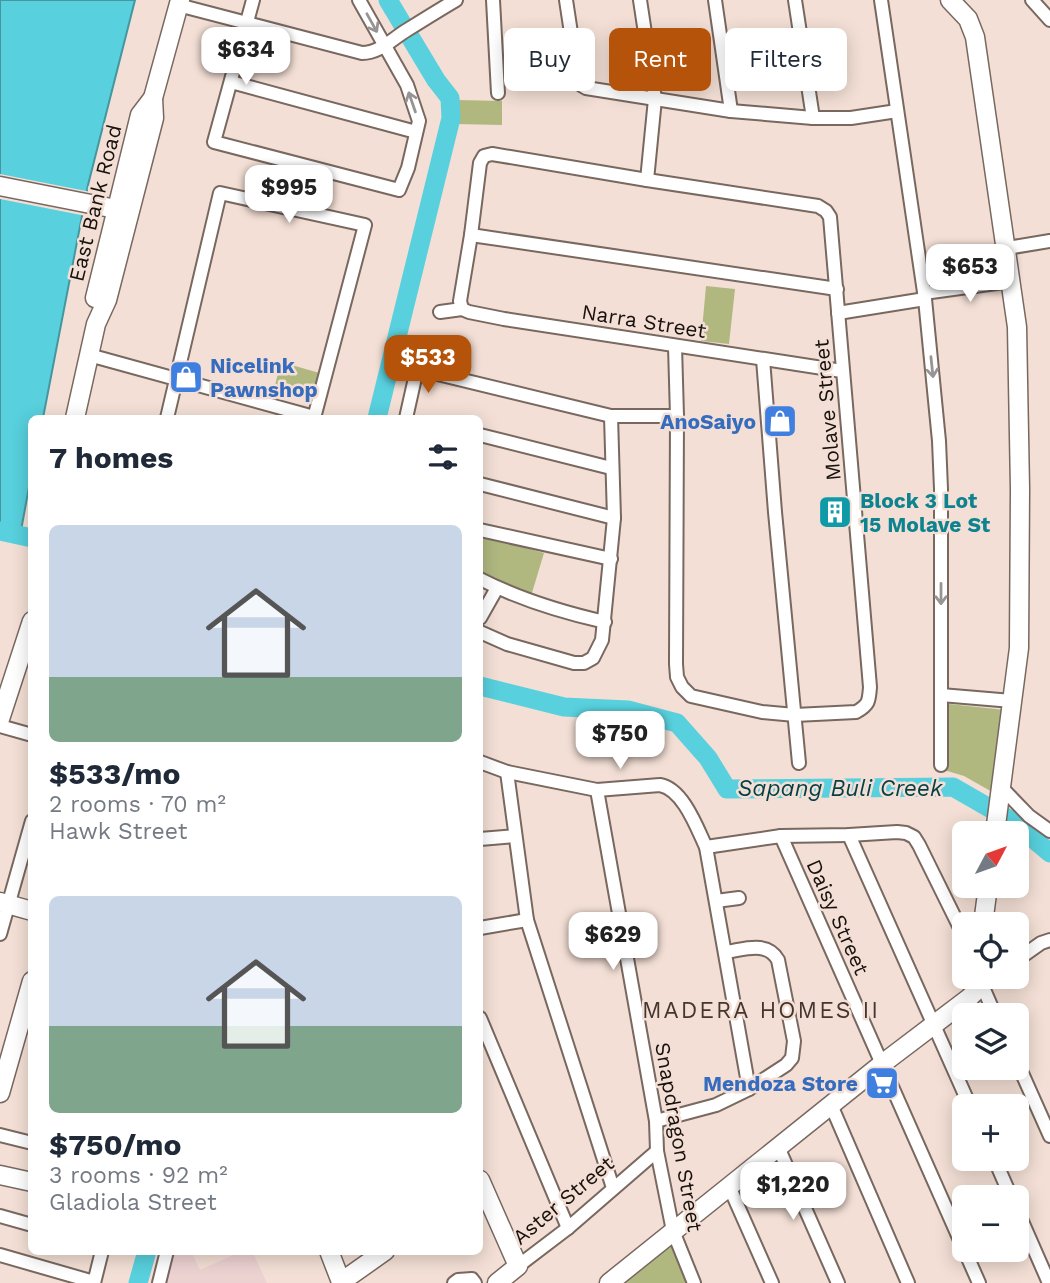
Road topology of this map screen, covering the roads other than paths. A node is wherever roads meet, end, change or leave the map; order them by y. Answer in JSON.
{"nodes":[{"id":1,"x":253,"y":0,"type":"edge"},
{"id":2,"x":359,"y":0,"type":"edge"},
{"id":3,"x":456,"y":0,"type":"edge"},
{"id":4,"x":493,"y":0,"type":"edge"},
{"id":5,"x":566,"y":0,"type":"edge"},
{"id":6,"x":640,"y":0,"type":"edge"},
{"id":7,"x":715,"y":0,"type":"edge"},
{"id":8,"x":795,"y":0,"type":"edge"},
{"id":9,"x":881,"y":0,"type":"edge"},
{"id":10,"x":950,"y":0,"type":"edge"},
{"id":11,"x":1032,"y":0,"type":"edge"},
{"id":12,"x":179,"y":3,"type":"edge"},
{"id":13,"x":441,"y":4,"type":"edge"},
{"id":14,"x":1050,"y":20,"type":"edge"},
{"id":15,"x":246,"y":23,"type":"junction"},
{"id":16,"x":385,"y":46,"type":"junction"},
{"id":17,"x":231,"y":82,"type":"junction"},
{"id":18,"x":498,"y":93,"type":"dead end"},
{"id":19,"x":655,"y":99,"type":"junction"},
{"id":20,"x":731,"y":111,"type":"junction"},
{"id":21,"x":898,"y":111,"type":"junction"},
{"id":22,"x":813,"y":118,"type":"junction"},
{"id":23,"x":416,"y":132,"type":"junction"},
{"id":24,"x":647,"y":180,"type":"junction"},
{"id":25,"x":0,"y":186,"type":"edge"},
{"id":26,"x":123,"y":210,"type":"junction"},
{"id":27,"x":471,"y":234,"type":"junction"},
{"id":28,"x":1050,"y":241,"type":"edge"},
{"id":29,"x":1007,"y":248,"type":"junction"},
{"id":30,"x":1011,"y":281,"type":"junction"},
{"id":31,"x":837,"y":289,"type":"junction"},
{"id":32,"x":925,"y":296,"type":"junction"},
{"id":33,"x":462,"y":309,"type":"junction"},
{"id":34,"x":440,"y":312,"type":"dead end"},
{"id":35,"x":838,"y":313,"type":"junction"},
{"id":36,"x":675,"y":346,"type":"junction"},
{"id":37,"x":414,"y":350,"type":"dead end"},
{"id":38,"x":89,"y":355,"type":"junction"},
{"id":39,"x":762,"y":359,"type":"junction"},
{"id":40,"x":417,"y":369,"type":"junction"},
{"id":41,"x":842,"y":371,"type":"junction"},
{"id":42,"x":176,"y":380,"type":"junction"},
{"id":43,"x":76,"y":415,"type":"edge"},
{"id":44,"x":168,"y":415,"type":"edge"},
{"id":45,"x":307,"y":415,"type":"edge"},
{"id":46,"x":315,"y":415,"type":"edge"},
{"id":47,"x":409,"y":415,"type":"edge"},
{"id":48,"x":611,"y":416,"type":"junction"},
{"id":49,"x":677,"y":416,"type":"junction"},
{"id":50,"x":483,"y":436,"type":"edge"},
{"id":51,"x":611,"y":468,"type":"junction"},
{"id":52,"x":483,"y":485,"type":"edge"},
{"id":53,"x":614,"y":518,"type":"junction"},
{"id":54,"x":483,"y":531,"type":"edge"},
{"id":55,"x":611,"y":559,"type":"junction"},
{"id":56,"x":483,"y":580,"type":"edge"},
{"id":57,"x":498,"y":588,"type":"junction"},
{"id":58,"x":483,"y":613,"type":"edge"},
{"id":59,"x":605,"y":622,"type":"junction"},
{"id":60,"x":28,"y":633,"type":"edge"},
{"id":61,"x":483,"y":633,"type":"edge"},
{"id":62,"x":942,"y":695,"type":"junction"},
{"id":63,"x":1012,"y":701,"type":"junction"},
{"id":64,"x":795,"y":715,"type":"junction"},
{"id":65,"x":0,"y":719,"type":"edge"},
{"id":66,"x":0,"y":726,"type":"edge"},
{"id":67,"x":28,"y":734,"type":"edge"},
{"id":68,"x":483,"y":763,"type":"edge"},
{"id":69,"x":799,"y":763,"type":"dead end"},
{"id":70,"x":941,"y":765,"type":"dead end"},
{"id":71,"x":507,"y":772,"type":"junction"},
{"id":72,"x":597,"y":790,"type":"junction"},
{"id":73,"x":1000,"y":792,"type":"junction"},
{"id":74,"x":996,"y":821,"type":"edge"},
{"id":75,"x":1050,"y":831,"type":"edge"},
{"id":76,"x":28,"y":833,"type":"edge"},
{"id":77,"x":849,"y":835,"type":"junction"},
{"id":78,"x":515,"y":836,"type":"junction"},
{"id":79,"x":781,"y":836,"type":"junction"},
{"id":80,"x":483,"y":839,"type":"edge"},
{"id":81,"x":706,"y":847,"type":"junction"},
{"id":82,"x":739,"y":898,"type":"dead end"},
{"id":83,"x":716,"y":901,"type":"junction"},
{"id":84,"x":4,"y":903,"type":"edge"},
{"id":85,"x":28,"y":910,"type":"edge"},
{"id":86,"x":952,"y":912,"type":"edge"},
{"id":87,"x":527,"y":920,"type":"junction"},
{"id":88,"x":483,"y":927,"type":"edge"},
{"id":89,"x":0,"y":934,"type":"edge"},
{"id":90,"x":1050,"y":940,"type":"edge"},
{"id":91,"x":724,"y":952,"type":"junction"},
{"id":92,"x":1029,"y":952,"type":"edge"},
{"id":93,"x":977,"y":989,"type":"edge"},
{"id":94,"x":28,"y":994,"type":"edge"},
{"id":95,"x":935,"y":1024,"type":"junction"},
{"id":96,"x":483,"y":1025,"type":"edge"},
{"id":97,"x":883,"y":1064,"type":"junction"},
{"id":98,"x":1025,"y":1080,"type":"edge"},
{"id":99,"x":1,"y":1085,"type":"edge"},
{"id":100,"x":749,"y":1089,"type":"junction"},
{"id":101,"x":965,"y":1094,"type":"edge"},
{"id":102,"x":831,"y":1105,"type":"junction"},
{"id":103,"x":656,"y":1121,"type":"junction"},
{"id":104,"x":0,"y":1135,"type":"edge"},
{"id":105,"x":1050,"y":1136,"type":"edge"},
{"id":106,"x":28,"y":1142,"type":"edge"},
{"id":107,"x":778,"y":1147,"type":"junction"},
{"id":108,"x":657,"y":1151,"type":"junction"},
{"id":109,"x":0,"y":1175,"type":"edge"},
{"id":110,"x":28,"y":1181,"type":"edge"},
{"id":111,"x":729,"y":1186,"type":"junction"},
{"id":112,"x":483,"y":1187,"type":"edge"},
{"id":113,"x":614,"y":1188,"type":"junction"},
{"id":114,"x":0,"y":1216,"type":"edge"},
{"id":115,"x":28,"y":1223,"type":"edge"},
{"id":116,"x":568,"y":1228,"type":"junction"},
{"id":117,"x":673,"y":1231,"type":"junction"},
{"id":118,"x":1029,"y":1237,"type":"edge"},
{"id":119,"x":0,"y":1255,"type":"edge"},
{"id":120,"x":101,"y":1255,"type":"edge"},
{"id":121,"x":166,"y":1255,"type":"edge"},
{"id":122,"x":330,"y":1255,"type":"edge"},
{"id":123,"x":380,"y":1255,"type":"edge"},
{"id":124,"x":518,"y":1266,"type":"junction"},
{"id":125,"x":94,"y":1282,"type":"edge"},
{"id":126,"x":159,"y":1283,"type":"edge"},
{"id":127,"x":341,"y":1283,"type":"edge"},
{"id":128,"x":454,"y":1283,"type":"edge"},
{"id":129,"x":475,"y":1283,"type":"edge"},
{"id":130,"x":497,"y":1283,"type":"edge"},
{"id":131,"x":609,"y":1283,"type":"edge"},
{"id":132,"x":694,"y":1283,"type":"edge"},
{"id":133,"x":772,"y":1283,"type":"edge"},
{"id":134,"x":838,"y":1283,"type":"edge"},
{"id":135,"x":908,"y":1283,"type":"edge"},
{"id":136,"x":979,"y":1283,"type":"edge"},
{"id":137,"x":1049,"y":1283,"type":"edge"}],
"edges":[{"from":1,"to":15,"type":"street"},
{"from":2,"to":16,"type":"street","one_way":true},
{"from":3,"to":13,"type":"street"},
{"from":4,"to":18,"type":"street"},
{"from":5,"to":19,"type":"street"},
{"from":6,"to":19,"type":"street"},
{"from":7,"to":20,"type":"street"},
{"from":8,"to":22,"type":"street"},
{"from":9,"to":21,"type":"street"},
{"from":10,"to":29,"type":"street"},
{"from":11,"to":14,"type":"street"},
{"from":12,"to":15,"type":"street"},
{"from":12,"to":26,"type":"street","name":"East Bank Road"},
{"from":13,"to":16,"type":"street"},
{"from":15,"to":16,"type":"street"},
{"from":15,"to":17,"type":"street"},
{"from":23,"to":16,"type":"street","one_way":true},
{"from":17,"to":23,"type":"street"},
{"from":17,"to":23,"type":"street"},
{"from":19,"to":20,"type":"street"},
{"from":19,"to":24,"type":"street"},
{"from":20,"to":22,"type":"street"},
{"from":21,"to":22,"type":"street"},
{"from":21,"to":32,"type":"street"},
{"from":24,"to":27,"type":"street"},
{"from":24,"to":31,"type":"street","name":"Molave Street"},
{"from":25,"to":26,"type":"street"},
{"from":26,"to":38,"type":"street","name":"East Bank Road"},
{"from":27,"to":31,"type":"street"},
{"from":27,"to":33,"type":"street"},
{"from":28,"to":29,"type":"street"},
{"from":29,"to":30,"type":"street"},
{"from":30,"to":32,"type":"street"},
{"from":30,"to":63,"type":"street"},
{"from":31,"to":35,"type":"street","name":"Molave Street"},
{"from":32,"to":35,"type":"street"},
{"from":32,"to":62,"type":"street","one_way":true},
{"from":33,"to":34,"type":"street","name":"Narra Street"},
{"from":33,"to":36,"type":"street","name":"Narra Street"},
{"from":35,"to":41,"type":"street","name":"Molave Street"},
{"from":36,"to":39,"type":"street","name":"Narra Street"},
{"from":36,"to":49,"type":"street"},
{"from":37,"to":40,"type":"street"},
{"from":38,"to":42,"type":"street"},
{"from":38,"to":43,"type":"street","name":"East Bank Road"},
{"from":39,"to":41,"type":"street","name":"Narra Street"},
{"from":39,"to":64,"type":"street"},
{"from":40,"to":47,"type":"street"},
{"from":40,"to":48,"type":"street"},
{"from":41,"to":64,"type":"street","name":"Molave Street"},
{"from":42,"to":44,"type":"street"},
{"from":42,"to":45,"type":"street"},
{"from":42,"to":46,"type":"street"},
{"from":48,"to":49,"type":"street"},
{"from":48,"to":51,"type":"street"},
{"from":49,"to":64,"type":"street"},
{"from":50,"to":51,"type":"street"},
{"from":51,"to":53,"type":"street"},
{"from":52,"to":53,"type":"street"},
{"from":53,"to":55,"type":"street"},
{"from":54,"to":55,"type":"street"},
{"from":55,"to":59,"type":"street"},
{"from":56,"to":57,"type":"street"},
{"from":57,"to":58,"type":"street"},
{"from":57,"to":59,"type":"street"},
{"from":59,"to":61,"type":"street"},
{"from":60,"to":65,"type":"street"},
{"from":62,"to":63,"type":"street"},
{"from":62,"to":70,"type":"street"},
{"from":63,"to":73,"type":"street"},
{"from":64,"to":69,"type":"street"},
{"from":66,"to":67,"type":"street"},
{"from":68,"to":71,"type":"street"},
{"from":71,"to":72,"type":"street"},
{"from":71,"to":78,"type":"street"},
{"from":72,"to":81,"type":"street"},
{"from":72,"to":103,"type":"street","name":"Snapdragon Street"},
{"from":73,"to":74,"type":"street"},
{"from":73,"to":75,"type":"street"},
{"from":76,"to":84,"type":"street"},
{"from":77,"to":79,"type":"street"},
{"from":77,"to":86,"type":"street"},
{"from":77,"to":95,"type":"street"},
{"from":78,"to":80,"type":"street"},
{"from":78,"to":87,"type":"street"},
{"from":79,"to":81,"type":"street"},
{"from":79,"to":97,"type":"street","name":"Daisy Street"},
{"from":81,"to":83,"type":"street"},
{"from":82,"to":83,"type":"street"},
{"from":83,"to":91,"type":"street"},
{"from":84,"to":85,"type":"street"},
{"from":84,"to":89,"type":"street"},
{"from":87,"to":88,"type":"street"},
{"from":87,"to":113,"type":"street"},
{"from":90,"to":92,"type":"street"},
{"from":91,"to":100,"type":"street"},
{"from":91,"to":100,"type":"street"},
{"from":93,"to":95,"type":"street"},
{"from":94,"to":99,"type":"street"},
{"from":95,"to":97,"type":"street"},
{"from":95,"to":101,"type":"street"},
{"from":96,"to":116,"type":"street"},
{"from":97,"to":102,"type":"street"},
{"from":97,"to":136,"type":"street","name":"Daisy Street"},
{"from":98,"to":105,"type":"street"},
{"from":100,"to":103,"type":"street"},
{"from":102,"to":107,"type":"street"},
{"from":102,"to":135,"type":"street"},
{"from":103,"to":108,"type":"street","name":"Snapdragon Street"},
{"from":104,"to":106,"type":"street"},
{"from":107,"to":111,"type":"street"},
{"from":107,"to":134,"type":"street"},
{"from":108,"to":113,"type":"street","name":"Aster Street"},
{"from":108,"to":117,"type":"street","name":"Snapdragon Street"},
{"from":109,"to":110,"type":"street"},
{"from":111,"to":117,"type":"street"},
{"from":111,"to":133,"type":"street"},
{"from":112,"to":124,"type":"street"},
{"from":113,"to":116,"type":"street","name":"Aster Street"},
{"from":114,"to":115,"type":"street"},
{"from":116,"to":124,"type":"street","name":"Aster Street"},
{"from":117,"to":131,"type":"street"},
{"from":117,"to":132,"type":"street","name":"Snapdragon Street"},
{"from":118,"to":137,"type":"street"},
{"from":119,"to":125,"type":"street"},
{"from":120,"to":125,"type":"street"},
{"from":121,"to":126,"type":"street"},
{"from":122,"to":127,"type":"street"},
{"from":123,"to":127,"type":"street"},
{"from":124,"to":130,"type":"street","name":"Aster Street"},
{"from":128,"to":129,"type":"street"}]}
